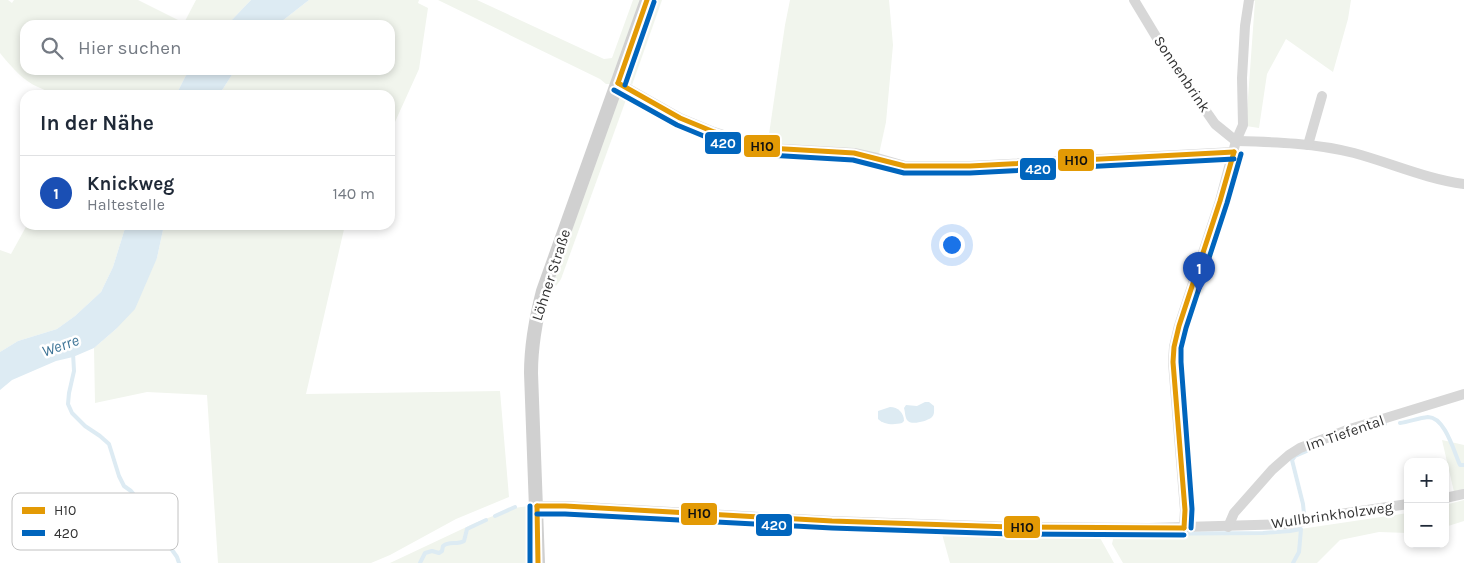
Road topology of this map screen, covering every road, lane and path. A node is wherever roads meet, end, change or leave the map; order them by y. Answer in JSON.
{"nodes":[{"id":1,"x":647,"y":0,"type":"edge"},
{"id":2,"x":1134,"y":0,"type":"edge"},
{"id":3,"x":1249,"y":0,"type":"edge"},
{"id":4,"x":618,"y":83,"type":"junction"},
{"id":5,"x":1322,"y":96,"type":"dead end"},
{"id":6,"x":1308,"y":145,"type":"junction"},
{"id":7,"x":1235,"y":147,"type":"junction"},
{"id":8,"x":1464,"y":184,"type":"edge"},
{"id":9,"x":1464,"y":394,"type":"edge"},
{"id":10,"x":1464,"y":494,"type":"edge"},
{"id":11,"x":1449,"y":497,"type":"edge"},
{"id":12,"x":1404,"y":505,"type":"edge"},
{"id":13,"x":537,"y":506,"type":"junction"},
{"id":14,"x":1228,"y":527,"type":"junction"},
{"id":15,"x":1184,"y":528,"type":"junction"},
{"id":16,"x":538,"y":563,"type":"edge"}],
"edges":[{"from":1,"to":4,"type":"main road","name":"Löhner Straße"},
{"from":2,"to":7,"type":"street","name":"Sonnenbrink"},
{"from":3,"to":7,"type":"street"},
{"from":4,"to":7,"type":"street"},
{"from":4,"to":13,"type":"main road","name":"Löhner Straße"},
{"from":5,"to":6,"type":"street"},
{"from":6,"to":7,"type":"street"},
{"from":6,"to":8,"type":"street"},
{"from":7,"to":15,"type":"street"},
{"from":9,"to":14,"type":"street","name":"Im Tiefental"},
{"from":10,"to":11,"type":"street"},
{"from":12,"to":14,"type":"street","name":"Wullbrinkholzweg"},
{"from":13,"to":15,"type":"street","name":"Wullbrinkholzweg"},
{"from":13,"to":16,"type":"main road","name":"Löhner Straße"},
{"from":14,"to":15,"type":"street","name":"Wullbrinkholzweg"}]}
